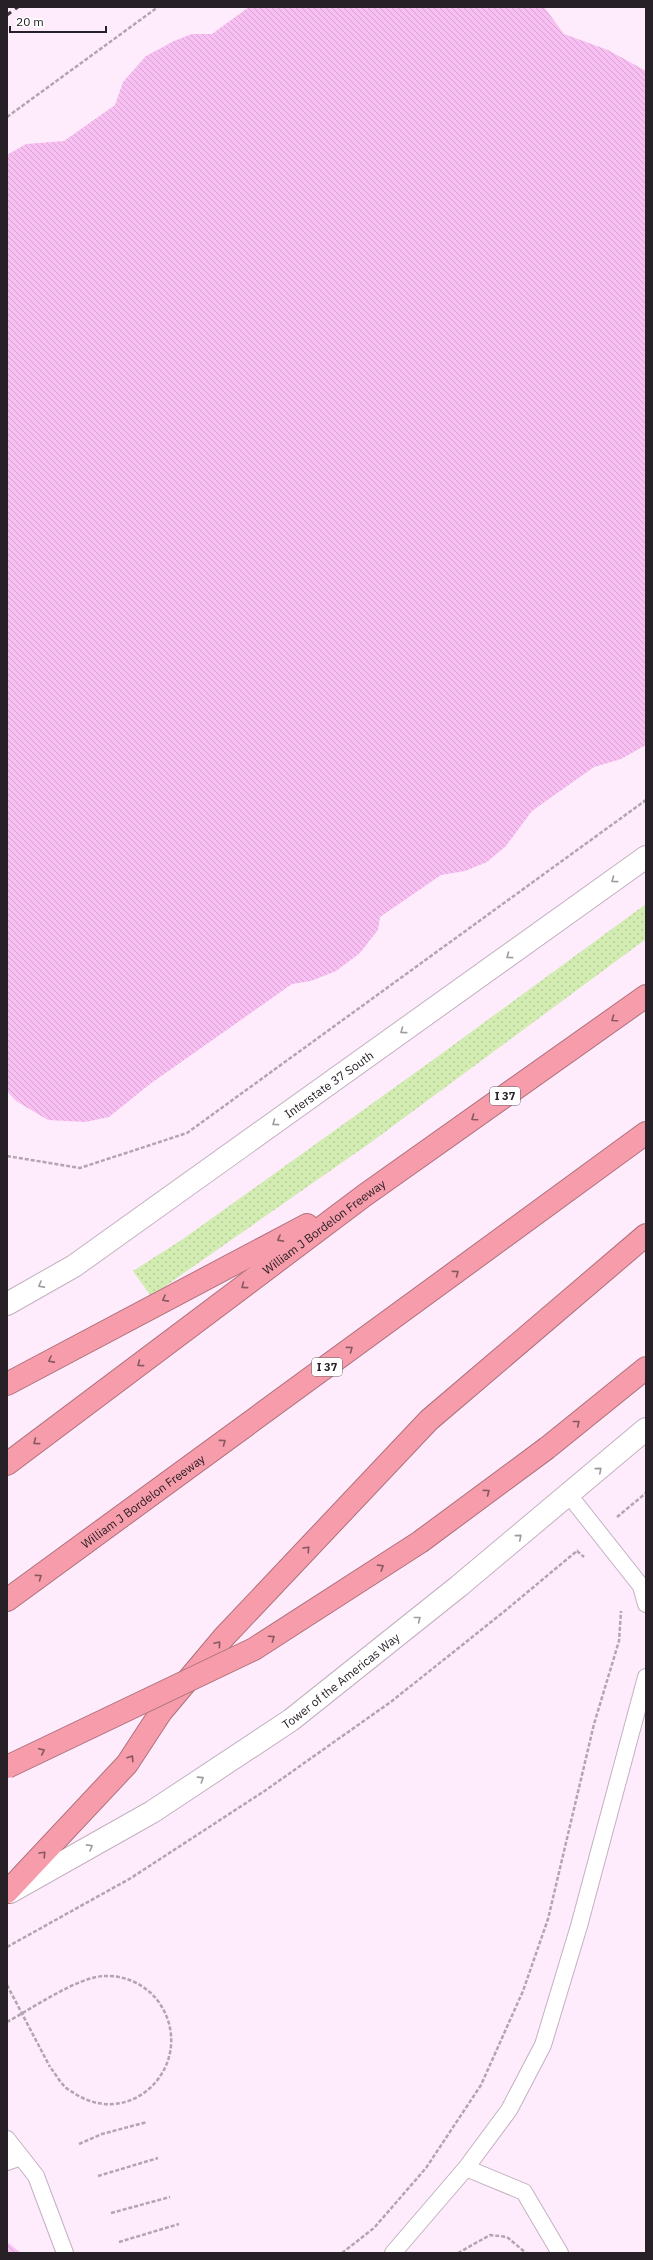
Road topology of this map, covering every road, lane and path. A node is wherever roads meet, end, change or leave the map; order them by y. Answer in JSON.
{"nodes":[{"id":1,"x":158,"y":7,"type":"edge"},
{"id":2,"x":7,"y":117,"type":"edge"},
{"id":3,"x":646,"y":800,"type":"edge"},
{"id":4,"x":646,"y":857,"type":"edge"},
{"id":5,"x":646,"y":996,"type":"edge"},
{"id":6,"x":646,"y":1133,"type":"edge"},
{"id":7,"x":7,"y":1156,"type":"edge"},
{"id":8,"x":365,"y":1195,"type":"junction"},
{"id":9,"x":646,"y":1235,"type":"edge"},
{"id":10,"x":7,"y":1304,"type":"edge"},
{"id":11,"x":646,"y":1368,"type":"edge"},
{"id":12,"x":7,"y":1384,"type":"edge"},
{"id":13,"x":646,"y":1429,"type":"edge"},
{"id":14,"x":7,"y":1464,"type":"edge"},
{"id":15,"x":646,"y":1493,"type":"edge"},
{"id":16,"x":569,"y":1495,"type":"junction"},
{"id":17,"x":599,"y":1533,"type":"junction"},
{"id":18,"x":577,"y":1551,"type":"junction"},
{"id":19,"x":588,"y":1561,"type":"dead end"},
{"id":20,"x":7,"y":1600,"type":"edge"},
{"id":21,"x":621,"y":1604,"type":"dead end"},
{"id":22,"x":646,"y":1604,"type":"edge"},
{"id":23,"x":646,"y":1677,"type":"edge"},
{"id":24,"x":7,"y":1767,"type":"edge"},
{"id":25,"x":7,"y":1893,"type":"edge"},
{"id":26,"x":7,"y":1947,"type":"edge"},
{"id":27,"x":7,"y":1985,"type":"edge"},
{"id":28,"x":7,"y":2022,"type":"edge"},
{"id":29,"x":147,"y":2122,"type":"dead end"},
{"id":30,"x":7,"y":2138,"type":"edge"},
{"id":31,"x":79,"y":2144,"type":"dead end"},
{"id":32,"x":158,"y":2158,"type":"dead end"},
{"id":33,"x":14,"y":2160,"type":"edge"},
{"id":34,"x":466,"y":2168,"type":"junction"},
{"id":35,"x":98,"y":2176,"type":"dead end"},
{"id":36,"x":170,"y":2197,"type":"dead end"},
{"id":37,"x":111,"y":2213,"type":"dead end"},
{"id":38,"x":178,"y":2224,"type":"dead end"},
{"id":39,"x":119,"y":2242,"type":"dead end"},
{"id":40,"x":65,"y":2253,"type":"edge"},
{"id":41,"x":342,"y":2253,"type":"edge"},
{"id":42,"x":393,"y":2253,"type":"edge"},
{"id":43,"x":458,"y":2253,"type":"edge"},
{"id":44,"x":526,"y":2253,"type":"edge"},
{"id":45,"x":560,"y":2253,"type":"edge"}],
"edges":[{"from":1,"to":2,"type":"path"},
{"from":3,"to":7,"type":"path"},
{"from":4,"to":10,"type":"main road","name":"Interstate 37 South","one_way":true},
{"from":5,"to":8,"type":"highway","name":"William J Bordelon Freeway","number":"I 37","one_way":true},
{"from":20,"to":6,"type":"highway","name":"William J Bordelon Freeway","number":"I 37","one_way":true},
{"from":8,"to":12,"type":"highway","one_way":true},
{"from":8,"to":14,"type":"highway","name":"William J Bordelon Freeway","number":"I 37","one_way":true},
{"from":25,"to":9,"type":"highway","one_way":true},
{"from":24,"to":11,"type":"highway","one_way":true,"bridge":true},
{"from":16,"to":13,"type":"main road","name":"Tower of the Americas Way","one_way":true},
{"from":15,"to":17,"type":"path"},
{"from":16,"to":17,"type":"lane"},
{"from":25,"to":16,"type":"main road","name":"Tower of the Americas Way","one_way":true},
{"from":17,"to":18,"type":"path"},
{"from":17,"to":22,"type":"lane"},
{"from":18,"to":19,"type":"path"},
{"from":18,"to":26,"type":"path"},
{"from":21,"to":41,"type":"path"},
{"from":23,"to":34,"type":"lane"},
{"from":27,"to":28,"type":"path","bridge":true},
{"from":29,"to":31,"type":"path"},
{"from":30,"to":33,"type":"lane"},
{"from":32,"to":35,"type":"path"},
{"from":33,"to":40,"type":"lane"},
{"from":34,"to":42,"type":"lane"},
{"from":34,"to":45,"type":"lane"},
{"from":36,"to":37,"type":"path"},
{"from":38,"to":39,"type":"path"},
{"from":43,"to":44,"type":"path"}]}
